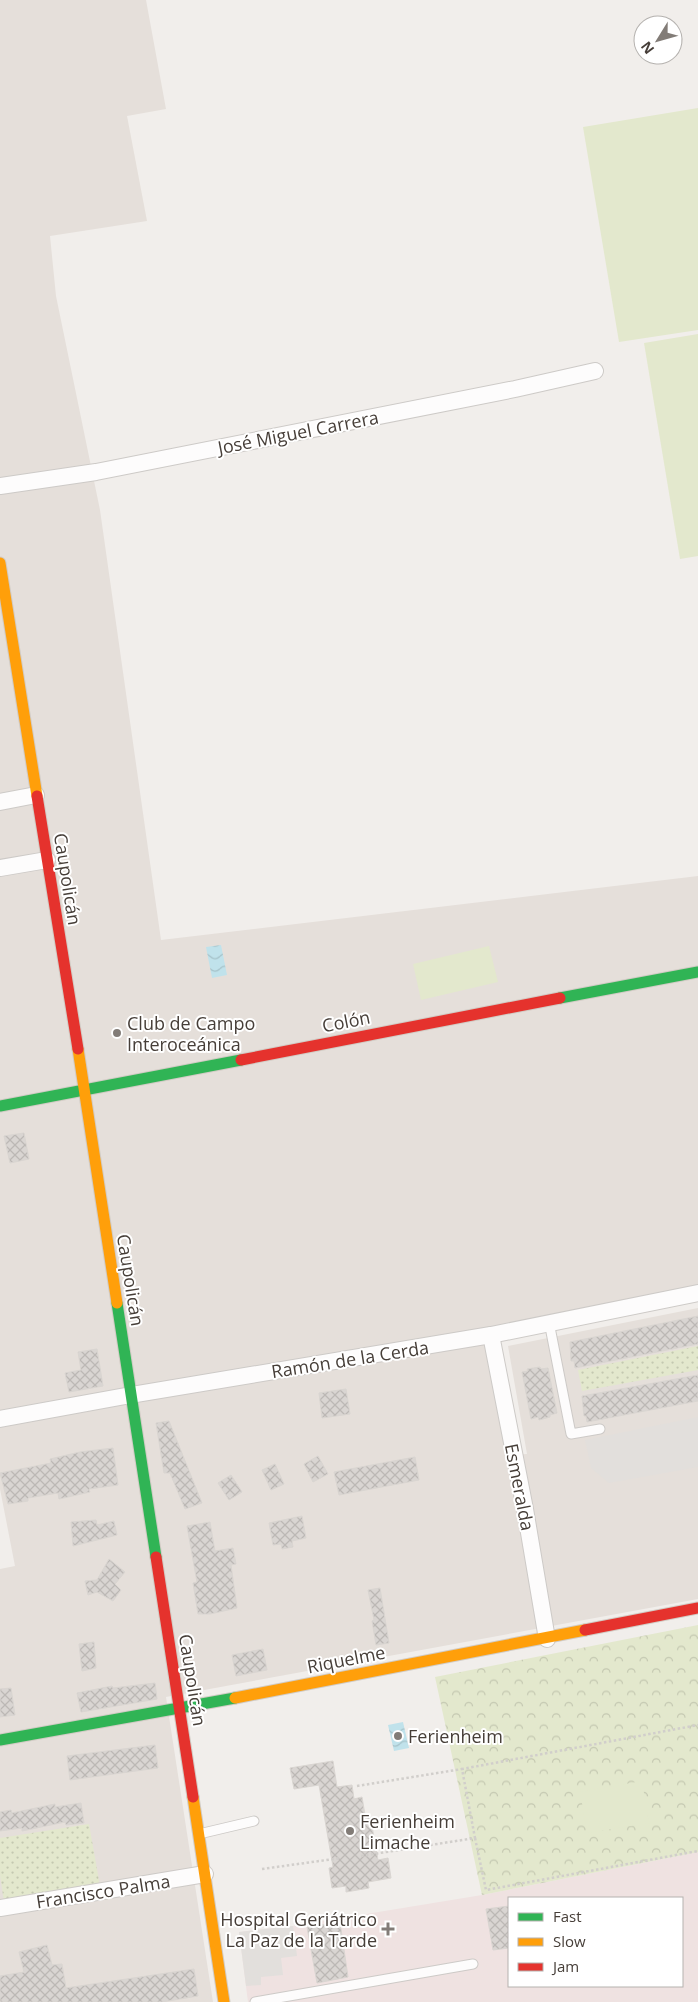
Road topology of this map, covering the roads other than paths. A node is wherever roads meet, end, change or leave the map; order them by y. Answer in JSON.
{"nodes":[{"id":1,"x":594,"y":371,"type":"dead end"},
{"id":2,"x":0,"y":486,"type":"edge"},
{"id":3,"x":0,"y":563,"type":"edge"},
{"id":4,"x":36,"y":795,"type":"junction"},
{"id":5,"x":0,"y":802,"type":"edge"},
{"id":6,"x":47,"y":860,"type":"junction"},
{"id":7,"x":0,"y":868,"type":"edge"},
{"id":8,"x":698,"y":972,"type":"edge"},
{"id":9,"x":84,"y":1089,"type":"junction"},
{"id":10,"x":0,"y":1106,"type":"edge"},
{"id":11,"x":698,"y":1293,"type":"edge"},
{"id":12,"x":550,"y":1322,"type":"junction"},
{"id":13,"x":491,"y":1335,"type":"junction"},
{"id":14,"x":131,"y":1395,"type":"junction"},
{"id":15,"x":0,"y":1419,"type":"edge"},
{"id":16,"x":600,"y":1429,"type":"dead end"},
{"id":17,"x":698,"y":1608,"type":"edge"},
{"id":18,"x":547,"y":1639,"type":"junction"},
{"id":19,"x":180,"y":1710,"type":"junction"},
{"id":20,"x":0,"y":1740,"type":"edge"},
{"id":21,"x":254,"y":1822,"type":"dead end"},
{"id":22,"x":199,"y":1834,"type":"junction"},
{"id":23,"x":205,"y":1874,"type":"junction"},
{"id":24,"x":0,"y":1908,"type":"edge"},
{"id":25,"x":473,"y":1964,"type":"dead end"},
{"id":26,"x":224,"y":2002,"type":"edge"},
{"id":27,"x":255,"y":2002,"type":"edge"}],
"edges":[{"from":1,"to":2,"type":"street","name":"José Miguel Carrera"},
{"from":3,"to":4,"type":"street","name":"Caupolicán"},
{"from":4,"to":5,"type":"street"},
{"from":4,"to":6,"type":"street","name":"Caupolicán"},
{"from":6,"to":7,"type":"street"},
{"from":6,"to":9,"type":"street","name":"Caupolicán"},
{"from":8,"to":9,"type":"street","name":"Colón"},
{"from":9,"to":10,"type":"street","name":"Colón"},
{"from":9,"to":14,"type":"street","name":"Caupolicán"},
{"from":11,"to":12,"type":"street","name":"Ramón de la Cerda"},
{"from":12,"to":13,"type":"street","name":"Ramón de la Cerda"},
{"from":12,"to":16,"type":"lane"},
{"from":13,"to":14,"type":"street","name":"Ramón de la Cerda"},
{"from":13,"to":18,"type":"street","name":"Esmeralda"},
{"from":14,"to":15,"type":"street","name":"Ramón de la Cerda"},
{"from":14,"to":19,"type":"street","name":"Caupolicán"},
{"from":17,"to":18,"type":"street","name":"Riquelme"},
{"from":18,"to":19,"type":"street","name":"Riquelme"},
{"from":19,"to":20,"type":"street","name":"Riquelme"},
{"from":19,"to":22,"type":"street","name":"Caupolicán"},
{"from":21,"to":22,"type":"lane"},
{"from":22,"to":23,"type":"street","name":"Caupolicán"},
{"from":23,"to":24,"type":"street","name":"Francisco Palma"},
{"from":23,"to":26,"type":"street","name":"Caupolicán"},
{"from":25,"to":27,"type":"lane"}]}
